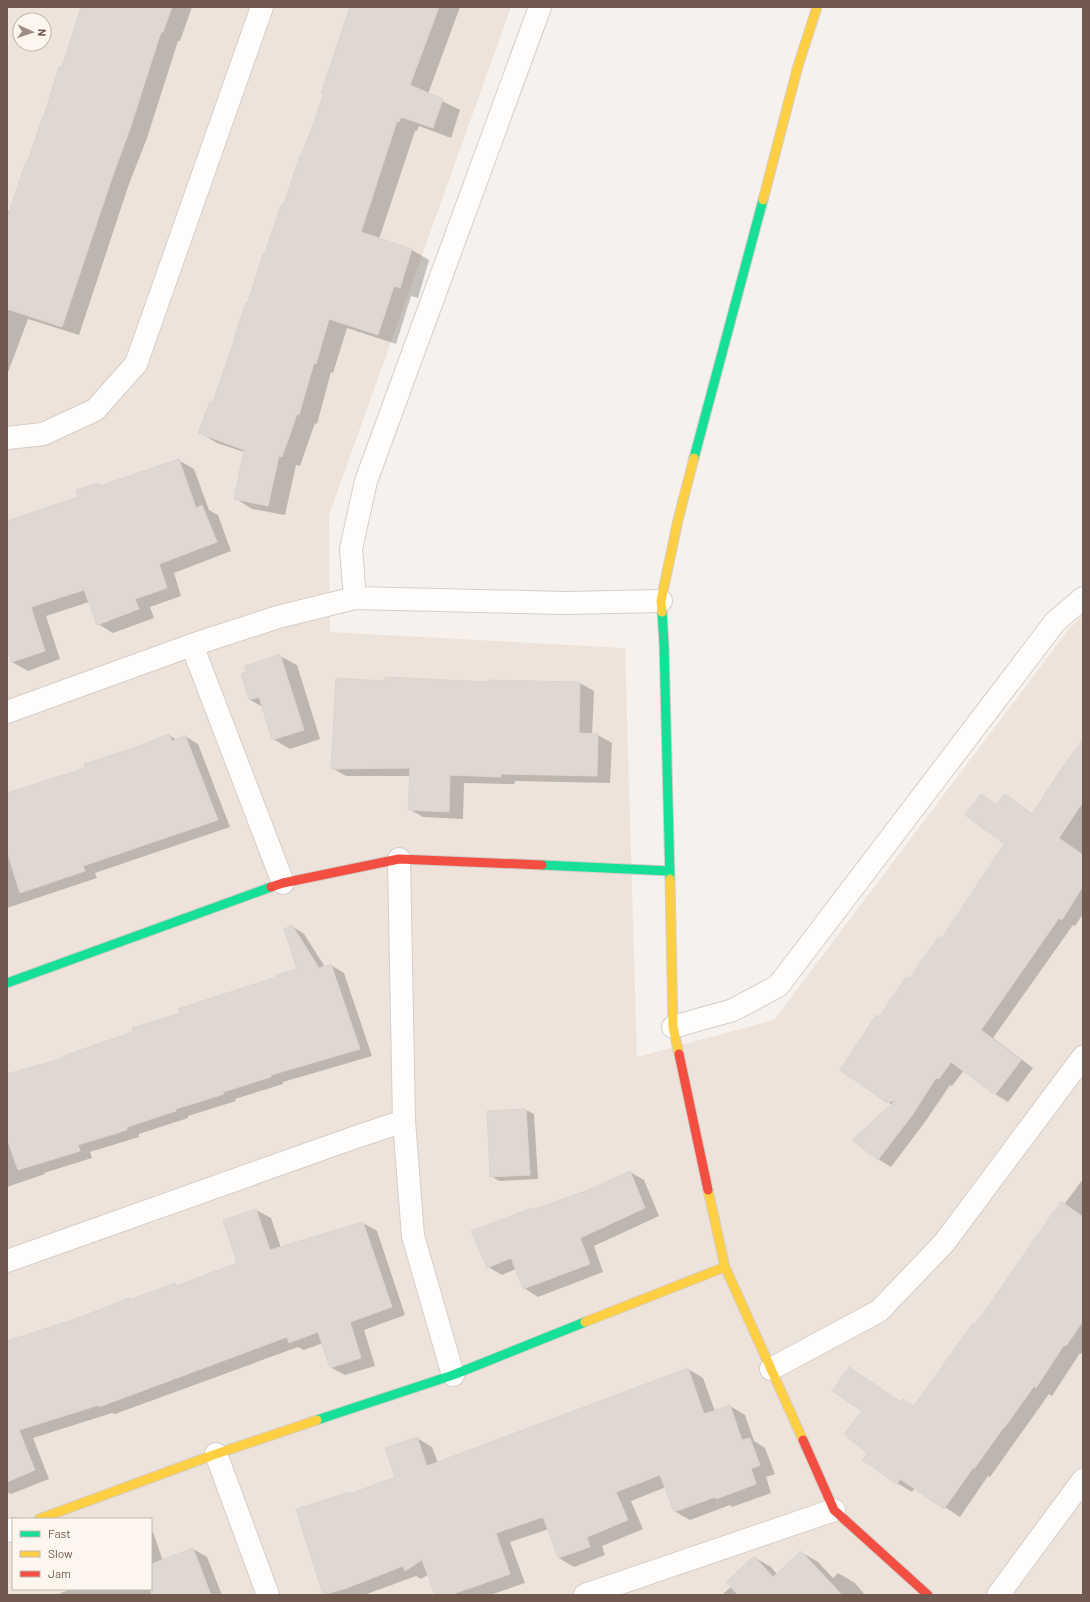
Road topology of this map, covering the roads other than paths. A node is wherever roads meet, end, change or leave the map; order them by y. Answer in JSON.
{"nodes":[{"id":1,"x":262,"y":7,"type":"edge"},
{"id":2,"x":540,"y":7,"type":"edge"},
{"id":3,"x":817,"y":7,"type":"edge"},
{"id":4,"x":7,"y":438,"type":"edge"},
{"id":5,"x":355,"y":598,"type":"junction"},
{"id":6,"x":1083,"y":598,"type":"edge"},
{"id":7,"x":661,"y":601,"type":"junction"},
{"id":8,"x":192,"y":645,"type":"junction"},
{"id":9,"x":7,"y":712,"type":"edge"},
{"id":10,"x":399,"y":859,"type":"junction"},
{"id":11,"x":670,"y":871,"type":"junction"},
{"id":12,"x":283,"y":883,"type":"junction"},
{"id":13,"x":7,"y":983,"type":"edge"},
{"id":14,"x":673,"y":1027,"type":"junction"},
{"id":15,"x":1083,"y":1057,"type":"edge"},
{"id":16,"x":404,"y":1121,"type":"junction"},
{"id":17,"x":7,"y":1261,"type":"edge"},
{"id":18,"x":725,"y":1267,"type":"junction"},
{"id":19,"x":771,"y":1369,"type":"junction"},
{"id":20,"x":453,"y":1375,"type":"junction"},
{"id":21,"x":216,"y":1454,"type":"junction"},
{"id":22,"x":1083,"y":1480,"type":"edge"},
{"id":23,"x":834,"y":1510,"type":"junction"},
{"id":24,"x":42,"y":1518,"type":"edge"},
{"id":25,"x":268,"y":1595,"type":"edge"},
{"id":26,"x":585,"y":1595,"type":"edge"},
{"id":27,"x":928,"y":1595,"type":"edge"},
{"id":28,"x":998,"y":1595,"type":"edge"}],
"edges":[{"from":1,"to":4,"type":"street"},
{"from":2,"to":5,"type":"street"},
{"from":3,"to":7,"type":"street"},
{"from":5,"to":7,"type":"street"},
{"from":5,"to":8,"type":"street"},
{"from":6,"to":14,"type":"street"},
{"from":7,"to":11,"type":"street"},
{"from":8,"to":9,"type":"street"},
{"from":8,"to":12,"type":"street"},
{"from":10,"to":11,"type":"street"},
{"from":10,"to":12,"type":"street"},
{"from":10,"to":16,"type":"street"},
{"from":11,"to":14,"type":"street"},
{"from":12,"to":13,"type":"street"},
{"from":14,"to":18,"type":"street"},
{"from":15,"to":19,"type":"street"},
{"from":16,"to":17,"type":"street"},
{"from":16,"to":20,"type":"street"},
{"from":18,"to":19,"type":"street"},
{"from":18,"to":20,"type":"street"},
{"from":19,"to":23,"type":"street"},
{"from":20,"to":21,"type":"street"},
{"from":21,"to":24,"type":"street"},
{"from":21,"to":25,"type":"street"},
{"from":22,"to":28,"type":"street"},
{"from":23,"to":26,"type":"street"},
{"from":23,"to":27,"type":"street"}]}
